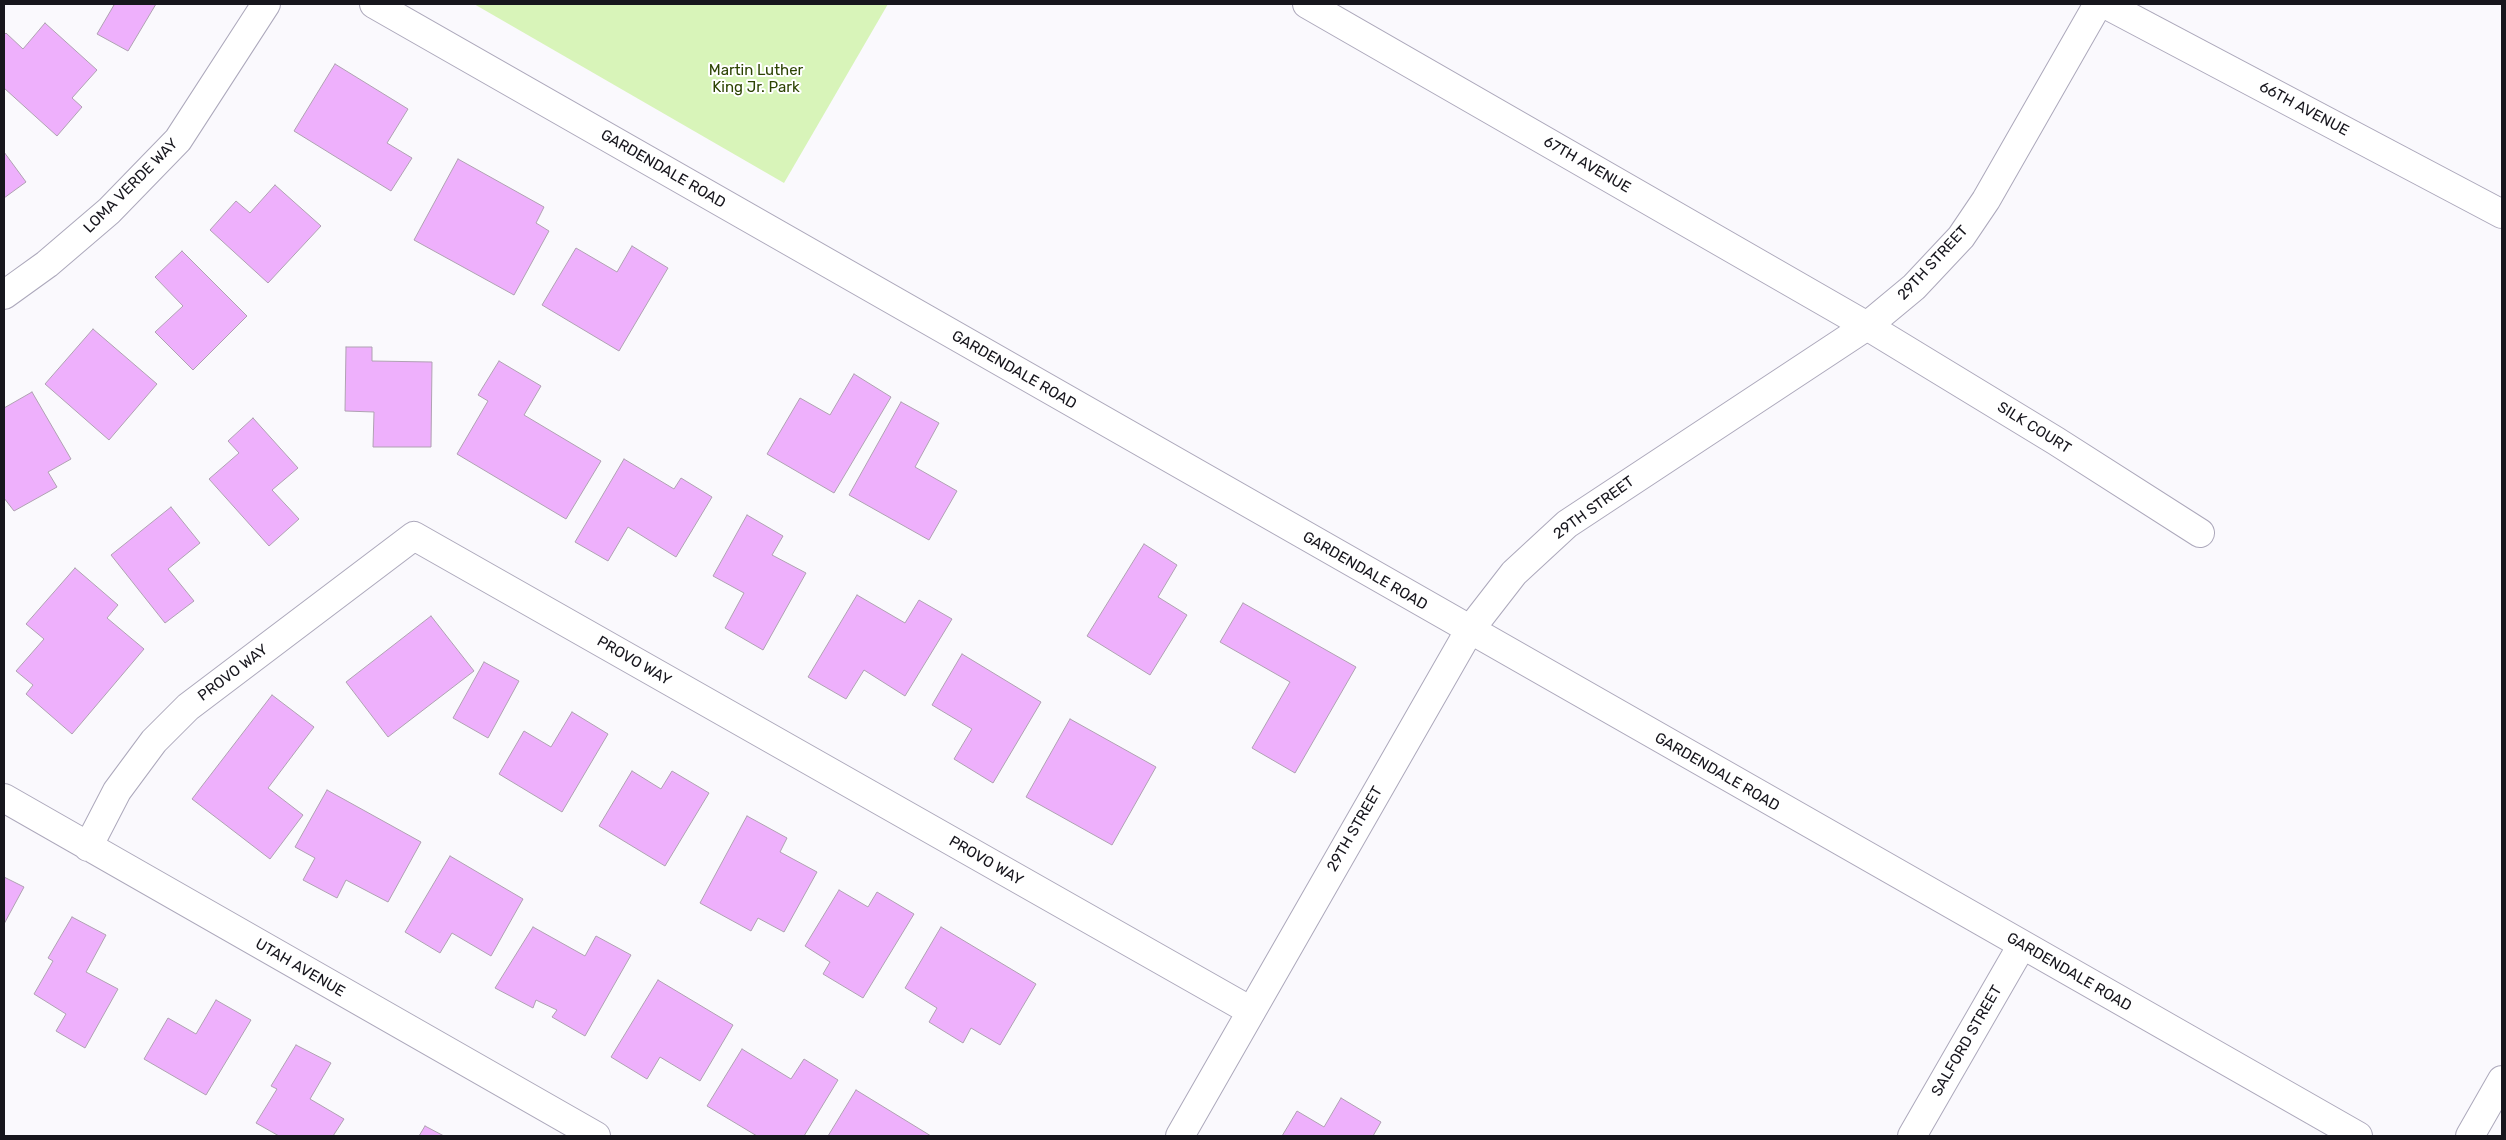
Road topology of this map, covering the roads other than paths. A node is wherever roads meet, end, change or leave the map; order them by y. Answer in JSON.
{"nodes":[{"id":1,"x":266,"y":4,"type":"edge"},
{"id":2,"x":374,"y":4,"type":"edge"},
{"id":3,"x":1307,"y":4,"type":"edge"},
{"id":4,"x":2098,"y":4,"type":"edge"},
{"id":5,"x":2105,"y":4,"type":"edge"},
{"id":6,"x":2502,"y":214,"type":"edge"},
{"id":7,"x":4,"y":295,"type":"edge"},
{"id":8,"x":1867,"y":326,"type":"junction"},
{"id":9,"x":2200,"y":533,"type":"dead end"},
{"id":10,"x":1469,"y":631,"type":"junction"},
{"id":11,"x":4,"y":798,"type":"edge"},
{"id":12,"x":88,"y":848,"type":"junction"},
{"id":13,"x":2022,"y":945,"type":"junction"},
{"id":14,"x":1251,"y":1011,"type":"junction"},
{"id":15,"x":2502,"y":1080,"type":"edge"},
{"id":16,"x":596,"y":1136,"type":"edge"},
{"id":17,"x":1180,"y":1136,"type":"edge"},
{"id":18,"x":1912,"y":1136,"type":"edge"},
{"id":19,"x":2358,"y":1136,"type":"edge"},
{"id":20,"x":2470,"y":1136,"type":"edge"}],
"edges":[{"from":1,"to":7,"type":"street","name":"LOMA VERDE WAY"},
{"from":2,"to":10,"type":"street","name":"GARDENDALE ROAD"},
{"from":3,"to":8,"type":"street","name":"67TH AVENUE"},
{"from":4,"to":8,"type":"street","name":"29TH STREET"},
{"from":5,"to":6,"type":"street","name":"66TH AVENUE"},
{"from":8,"to":9,"type":"street","name":"SILK COURT"},
{"from":8,"to":10,"type":"street","name":"29TH STREET"},
{"from":10,"to":13,"type":"street","name":"GARDENDALE ROAD"},
{"from":10,"to":14,"type":"street","name":"29TH STREET"},
{"from":11,"to":12,"type":"street","name":"UTAH AVENUE"},
{"from":12,"to":14,"type":"street","name":"PROVO WAY"},
{"from":12,"to":16,"type":"street","name":"UTAH AVENUE"},
{"from":13,"to":18,"type":"street","name":"SALFORD STREET"},
{"from":13,"to":19,"type":"street","name":"GARDENDALE ROAD"},
{"from":14,"to":17,"type":"street","name":"29TH STREET"},
{"from":15,"to":20,"type":"street"}]}
